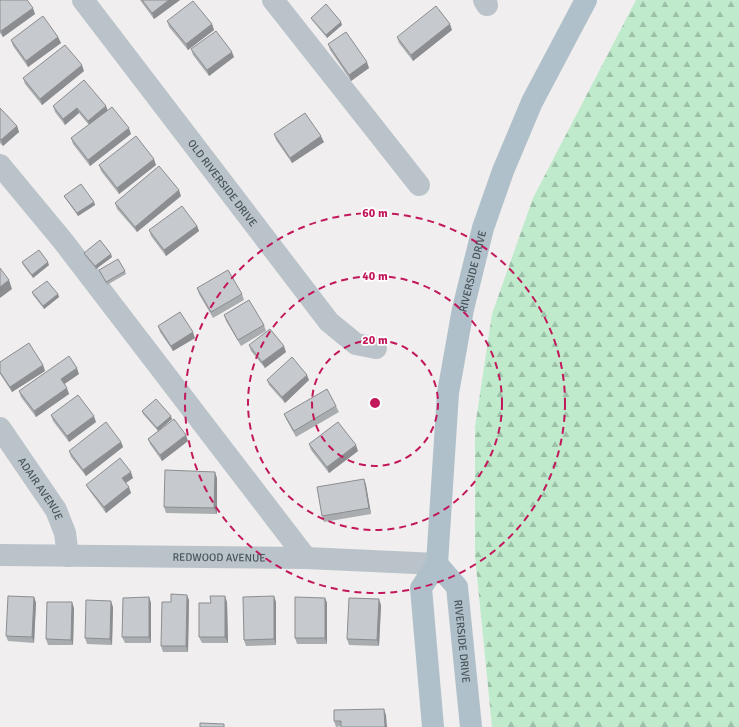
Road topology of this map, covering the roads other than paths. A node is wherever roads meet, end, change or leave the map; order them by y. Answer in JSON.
{"nodes":[{"id":1,"x":83,"y":0,"type":"edge"},
{"id":2,"x":273,"y":0,"type":"edge"},
{"id":3,"x":586,"y":0,"type":"edge"},
{"id":4,"x":0,"y":165,"type":"edge"},
{"id":5,"x":419,"y":185,"type":"dead end"},
{"id":6,"x":376,"y":348,"type":"dead end"},
{"id":7,"x":0,"y":428,"type":"edge"},
{"id":8,"x":0,"y":555,"type":"edge"},
{"id":9,"x":68,"y":556,"type":"junction"},
{"id":10,"x":306,"y":558,"type":"junction"},
{"id":11,"x":437,"y":564,"type":"junction"},
{"id":12,"x":433,"y":727,"type":"edge"},
{"id":13,"x":471,"y":727,"type":"edge"}],
"edges":[{"from":1,"to":6,"type":"street","name":"OLD RIVERSIDE DRIVE"},
{"from":2,"to":5,"type":"street"},
{"from":3,"to":11,"type":"main road","name":"RIVERSIDE DRIVE"},
{"from":4,"to":10,"type":"street"},
{"from":7,"to":9,"type":"street","name":"ADAIR AVENUE"},
{"from":8,"to":9,"type":"street","name":"REDWOOD AVENUE"},
{"from":9,"to":10,"type":"street","name":"REDWOOD AVENUE"},
{"from":10,"to":11,"type":"street","name":"REDWOOD AVENUE"},
{"from":11,"to":12,"type":"main road"},
{"from":11,"to":13,"type":"main road","name":"RIVERSIDE DRIVE"}]}
